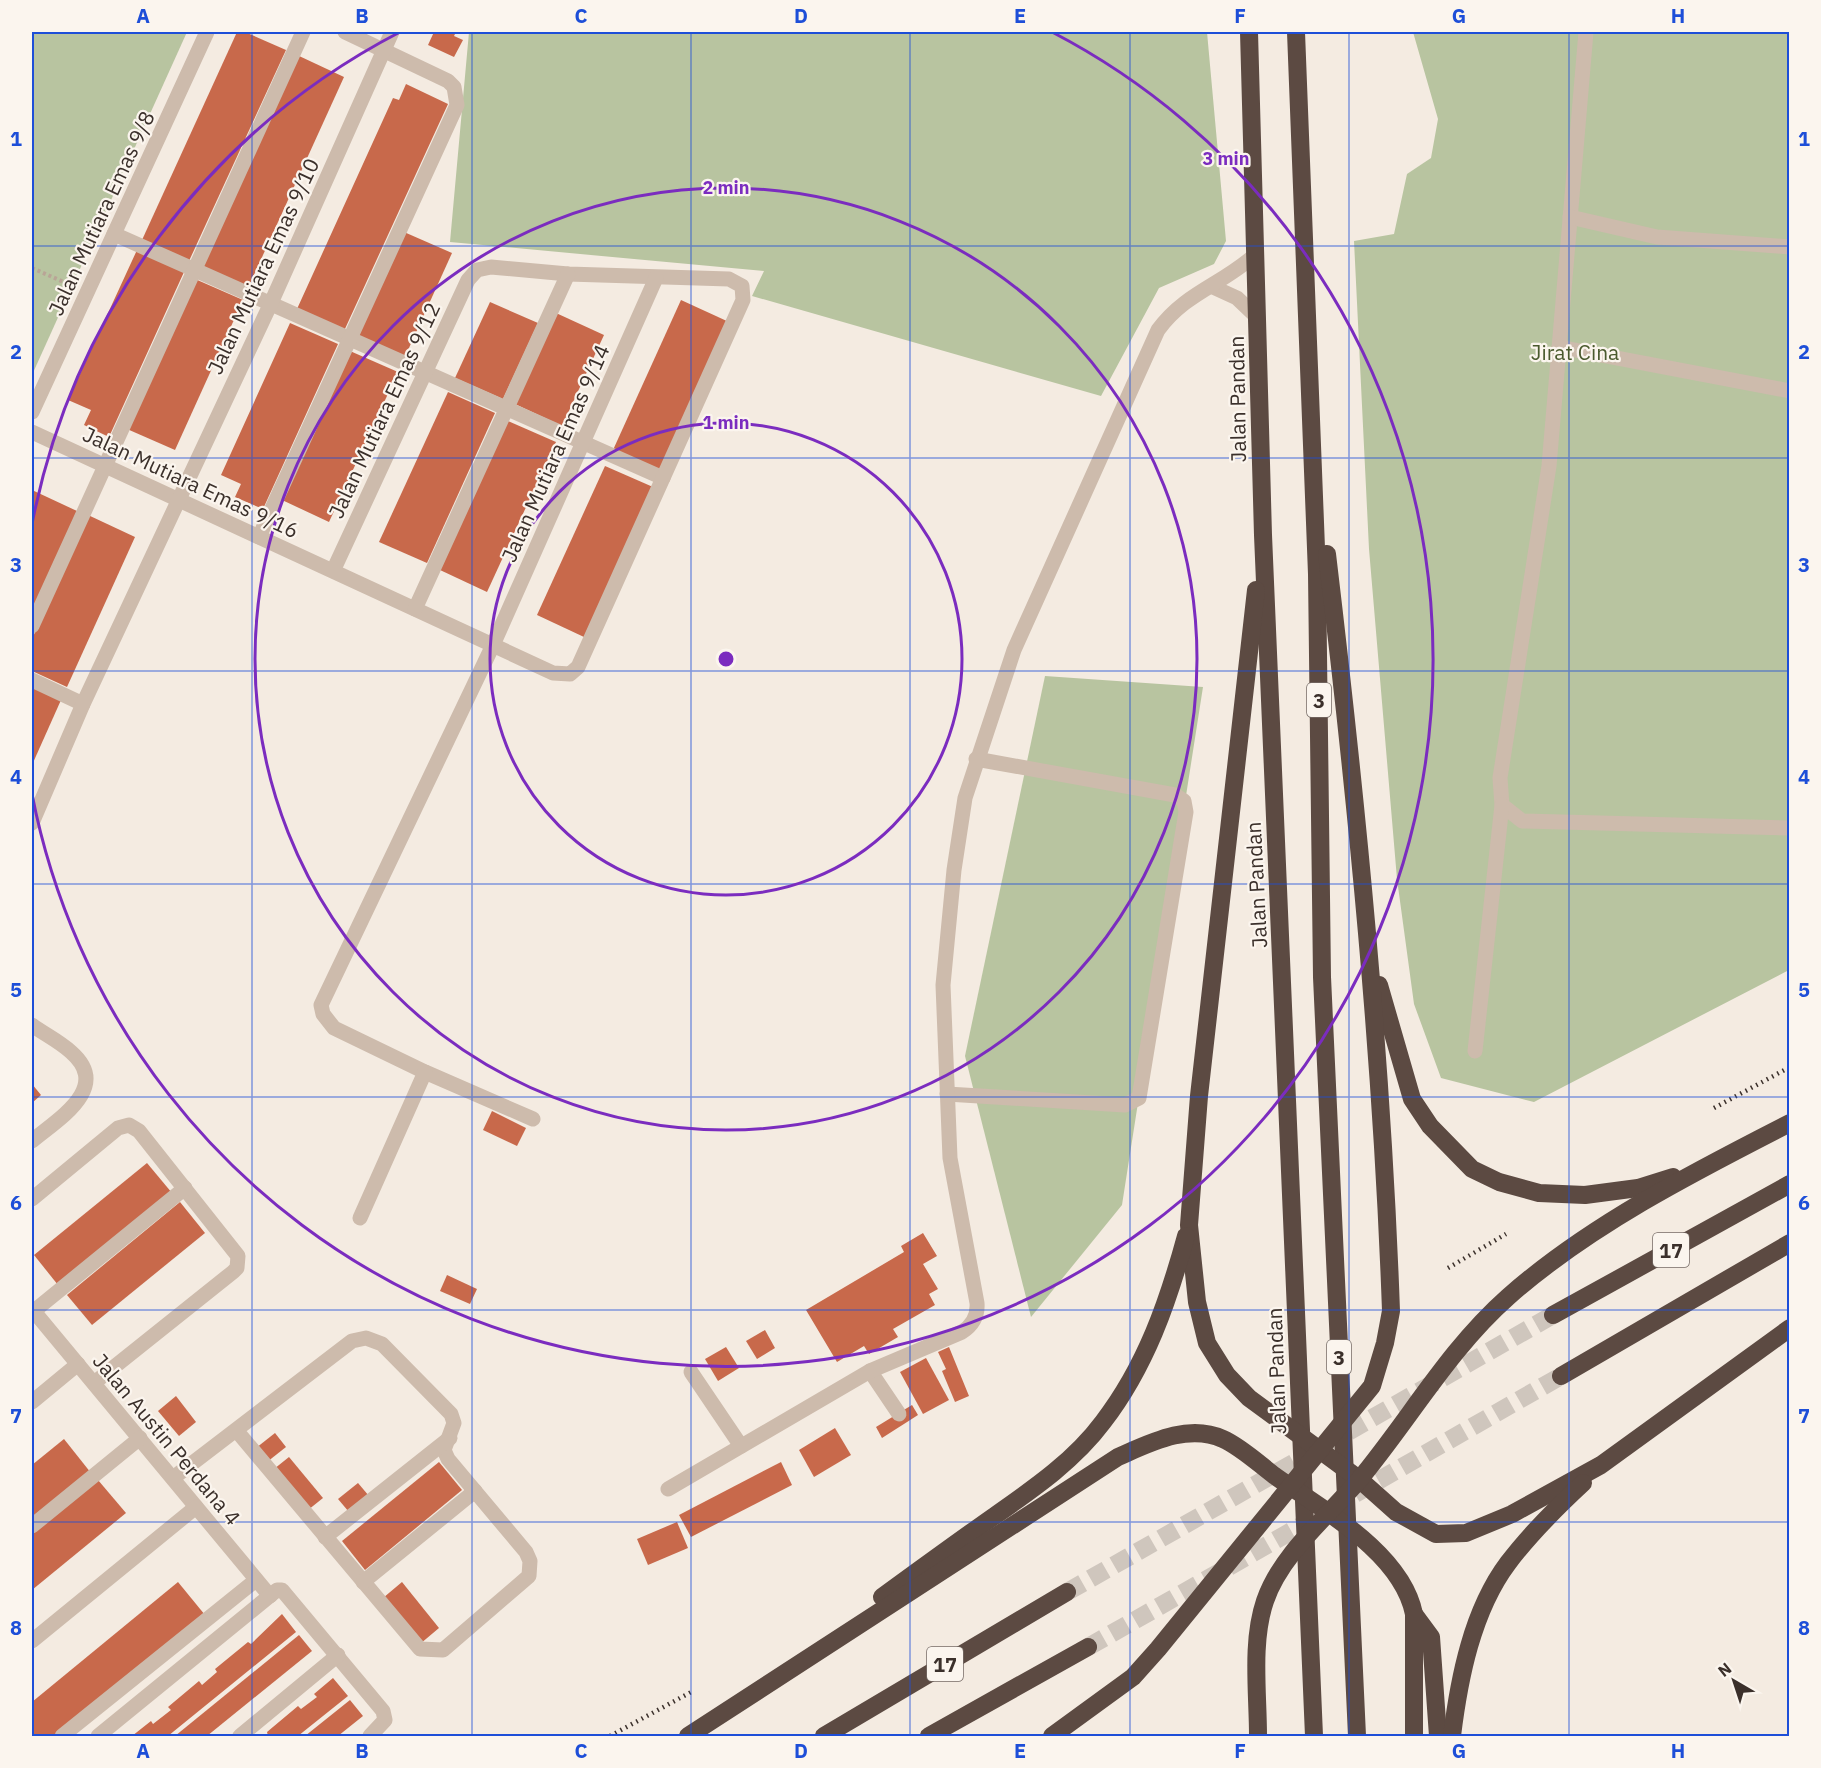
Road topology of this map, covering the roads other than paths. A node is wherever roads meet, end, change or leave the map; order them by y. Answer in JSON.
{"nodes":[{"id":1,"x":207,"y":32,"type":"edge"},
{"id":2,"x":303,"y":32,"type":"edge"},
{"id":3,"x":345,"y":32,"type":"edge"},
{"id":4,"x":392,"y":32,"type":"edge"},
{"id":5,"x":1241,"y":32,"type":"edge"},
{"id":6,"x":1249,"y":32,"type":"edge"},
{"id":7,"x":1296,"y":32,"type":"edge"},
{"id":8,"x":1308,"y":32,"type":"edge"},
{"id":9,"x":1586,"y":32,"type":"edge"},
{"id":10,"x":384,"y":50,"type":"junction"},
{"id":11,"x":1249,"y":63,"type":"junction"},
{"id":12,"x":1298,"y":70,"type":"junction"},
{"id":13,"x":1570,"y":217,"type":"junction"},
{"id":14,"x":114,"y":234,"type":"junction"},
{"id":15,"x":1790,"y":247,"type":"edge"},
{"id":16,"x":1256,"y":254,"type":"junction"},
{"id":17,"x":194,"y":269,"type":"junction"},
{"id":18,"x":568,"y":274,"type":"junction"},
{"id":19,"x":656,"y":278,"type":"junction"},
{"id":20,"x":1213,"y":287,"type":"junction"},
{"id":21,"x":271,"y":303,"type":"junction"},
{"id":22,"x":1258,"y":318,"type":"junction"},
{"id":23,"x":351,"y":339,"type":"junction"},
{"id":24,"x":1559,"y":347,"type":"junction"},
{"id":25,"x":424,"y":371,"type":"junction"},
{"id":26,"x":1790,"y":391,"type":"edge"},
{"id":27,"x":507,"y":409,"type":"junction"},
{"id":28,"x":32,"y":412,"type":"edge"},
{"id":29,"x":1312,"y":424,"type":"junction"},
{"id":30,"x":32,"y":432,"type":"edge"},
{"id":31,"x":583,"y":442,"type":"junction"},
{"id":32,"x":106,"y":467,"type":"junction"},
{"id":33,"x":663,"y":477,"type":"junction"},
{"id":34,"x":178,"y":499,"type":"junction"},
{"id":35,"x":1263,"y":535,"type":"junction"},
{"id":36,"x":259,"y":537,"type":"junction"},
{"id":37,"x":333,"y":571,"type":"junction"},
{"id":38,"x":415,"y":609,"type":"junction"},
{"id":39,"x":32,"y":626,"type":"edge"},
{"id":40,"x":493,"y":645,"type":"junction"},
{"id":41,"x":32,"y":680,"type":"edge"},
{"id":42,"x":83,"y":704,"type":"junction"},
{"id":43,"x":976,"y":759,"type":"junction"},
{"id":44,"x":1502,"y":805,"type":"junction"},
{"id":45,"x":32,"y":823,"type":"edge"},
{"id":46,"x":1790,"y":828,"type":"edge"},
{"id":47,"x":1368,"y":945,"type":"junction"},
{"id":48,"x":32,"y":1025,"type":"edge"},
{"id":49,"x":1475,"y":1051,"type":"dead end"},
{"id":50,"x":425,"y":1072,"type":"junction"},
{"id":51,"x":947,"y":1094,"type":"junction"},
{"id":52,"x":533,"y":1119,"type":"dead end"},
{"id":53,"x":1790,"y":1123,"type":"edge"},
{"id":54,"x":32,"y":1141,"type":"edge"},
{"id":55,"x":1706,"y":1166,"type":"junction"},
{"id":56,"x":1790,"y":1184,"type":"edge"},
{"id":57,"x":185,"y":1188,"type":"junction"},
{"id":58,"x":32,"y":1199,"type":"edge"},
{"id":59,"x":360,"y":1218,"type":"dead end"},
{"id":60,"x":1189,"y":1225,"type":"junction"},
{"id":61,"x":1790,"y":1243,"type":"edge"},
{"id":62,"x":33,"y":1310,"type":"edge"},
{"id":63,"x":1553,"y":1315,"type":"tunnel mouth"},
{"id":64,"x":1790,"y":1328,"type":"edge"},
{"id":65,"x":78,"y":1365,"type":"junction"},
{"id":66,"x":870,"y":1371,"type":"junction"},
{"id":67,"x":691,"y":1372,"type":"dead end"},
{"id":68,"x":1561,"y":1376,"type":"tunnel mouth"},
{"id":69,"x":94,"y":1383,"type":"junction"},
{"id":70,"x":32,"y":1402,"type":"edge"},
{"id":71,"x":900,"y":1414,"type":"dead end"},
{"id":72,"x":236,"y":1430,"type":"junction"},
{"id":73,"x":451,"y":1436,"type":"junction"},
{"id":74,"x":140,"y":1438,"type":"junction"},
{"id":75,"x":741,"y":1446,"type":"junction"},
{"id":76,"x":1319,"y":1452,"type":"junction"},
{"id":77,"x":1601,"y":1465,"type":"junction"},
{"id":78,"x":173,"y":1478,"type":"junction"},
{"id":79,"x":1359,"y":1479,"type":"junction"},
{"id":80,"x":1291,"y":1487,"type":"junction"},
{"id":81,"x":668,"y":1489,"type":"dead end"},
{"id":82,"x":475,"y":1491,"type":"junction"},
{"id":83,"x":196,"y":1507,"type":"junction"},
{"id":84,"x":1329,"y":1513,"type":"junction"},
{"id":85,"x":32,"y":1526,"type":"edge"},
{"id":86,"x":325,"y":1537,"type":"junction"},
{"id":87,"x":256,"y":1580,"type":"junction"},
{"id":88,"x":363,"y":1582,"type":"junction"},
{"id":89,"x":1067,"y":1592,"type":"tunnel mouth"},
{"id":90,"x":270,"y":1596,"type":"junction"},
{"id":91,"x":1414,"y":1614,"type":"junction"},
{"id":92,"x":32,"y":1641,"type":"edge"},
{"id":93,"x":1088,"y":1647,"type":"tunnel mouth"},
{"id":94,"x":338,"y":1655,"type":"junction"},
{"id":95,"x":725,"y":1711,"type":"junction"},
{"id":96,"x":62,"y":1737,"type":"edge"},
{"id":97,"x":98,"y":1737,"type":"edge"},
{"id":98,"x":240,"y":1737,"type":"edge"},
{"id":99,"x":370,"y":1737,"type":"edge"},
{"id":100,"x":688,"y":1737,"type":"edge"},
{"id":101,"x":824,"y":1737,"type":"edge"},
{"id":102,"x":929,"y":1737,"type":"edge"},
{"id":103,"x":1052,"y":1737,"type":"edge"},
{"id":104,"x":1258,"y":1737,"type":"edge"},
{"id":105,"x":1314,"y":1737,"type":"edge"},
{"id":106,"x":1357,"y":1737,"type":"edge"},
{"id":107,"x":1414,"y":1737,"type":"edge"},
{"id":108,"x":1437,"y":1737,"type":"edge"},
{"id":109,"x":1452,"y":1737,"type":"edge"}],
"edges":[{"from":1,"to":14,"type":"street","name":"Jalan Mutiara Emas 9/8"},
{"from":2,"to":17,"type":"street"},
{"from":3,"to":10,"type":"street"},
{"from":4,"to":10,"type":"street","name":"Jalan Mutiara Emas 9/10"},
{"from":5,"to":11,"type":"highway"},
{"from":6,"to":11,"type":"highway","name":"Jalan Pandan","number":"3"},
{"from":7,"to":12,"type":"highway","number":"3"},
{"from":8,"to":12,"type":"highway"},
{"from":9,"to":13,"type":"street"},
{"from":10,"to":21,"type":"street","name":"Jalan Mutiara Emas 9/10"},
{"from":10,"to":23,"type":"street"},
{"from":11,"to":16,"type":"highway","name":"Jalan Pandan","number":"3"},
{"from":12,"to":29,"type":"highway","number":"3"},
{"from":13,"to":15,"type":"street"},
{"from":13,"to":24,"type":"street"},
{"from":14,"to":17,"type":"street"},
{"from":14,"to":28,"type":"street","name":"Jalan Mutiara Emas 9/8"},
{"from":16,"to":20,"type":"street"},
{"from":16,"to":22,"type":"highway","name":"Jalan Pandan","number":"3"},
{"from":17,"to":21,"type":"street"},
{"from":17,"to":32,"type":"street"},
{"from":18,"to":19,"type":"street"},
{"from":18,"to":25,"type":"street","name":"Jalan Mutiara Emas 9/12"},
{"from":18,"to":27,"type":"street"},
{"from":19,"to":31,"type":"street","name":"Jalan Mutiara Emas 9/14"},
{"from":19,"to":33,"type":"street"},
{"from":20,"to":22,"type":"street"},
{"from":20,"to":43,"type":"street"},
{"from":21,"to":23,"type":"street"},
{"from":21,"to":34,"type":"street","name":"Jalan Mutiara Emas 9/10"},
{"from":22,"to":35,"type":"highway","name":"Jalan Pandan","number":"3"},
{"from":23,"to":25,"type":"street"},
{"from":23,"to":36,"type":"street"},
{"from":24,"to":26,"type":"street"},
{"from":24,"to":44,"type":"street"},
{"from":25,"to":27,"type":"street"},
{"from":25,"to":37,"type":"street","name":"Jalan Mutiara Emas 9/12"},
{"from":27,"to":31,"type":"street"},
{"from":27,"to":38,"type":"street"},
{"from":29,"to":47,"type":"highway"},
{"from":29,"to":106,"type":"highway","number":"3"},
{"from":30,"to":32,"type":"street","name":"Jalan Mutiara Emas 9/16"},
{"from":31,"to":33,"type":"street"},
{"from":31,"to":40,"type":"street","name":"Jalan Mutiara Emas 9/14"},
{"from":32,"to":34,"type":"street","name":"Jalan Mutiara Emas 9/16"},
{"from":32,"to":39,"type":"street"},
{"from":33,"to":40,"type":"street","name":"Jalan Mutiara Emas 9/16"},
{"from":34,"to":36,"type":"street","name":"Jalan Mutiara Emas 9/16"},
{"from":34,"to":42,"type":"street","name":"Jalan Mutiara Emas 9/10"},
{"from":35,"to":60,"type":"highway"},
{"from":35,"to":105,"type":"highway","name":"Jalan Pandan","number":"3"},
{"from":36,"to":37,"type":"street","name":"Jalan Mutiara Emas 9/16"},
{"from":37,"to":38,"type":"street","name":"Jalan Mutiara Emas 9/16"},
{"from":38,"to":40,"type":"street","name":"Jalan Mutiara Emas 9/16"},
{"from":40,"to":50,"type":"street","name":"Jalan Mutiara Emas 9/14"},
{"from":41,"to":42,"type":"street"},
{"from":42,"to":45,"type":"street","name":"Jalan Mutiara Emas 9/10"},
{"from":43,"to":51,"type":"street"},
{"from":43,"to":51,"type":"street"},
{"from":44,"to":46,"type":"street"},
{"from":44,"to":49,"type":"street"},
{"from":47,"to":55,"type":"highway"},
{"from":47,"to":76,"type":"highway"},
{"from":48,"to":54,"type":"street"},
{"from":50,"to":52,"type":"street"},
{"from":50,"to":59,"type":"street"},
{"from":51,"to":66,"type":"street"},
{"from":53,"to":55,"type":"highway"},
{"from":55,"to":79,"type":"highway"},
{"from":56,"to":63,"type":"highway","number":"17"},
{"from":57,"to":58,"type":"street"},
{"from":57,"to":62,"type":"street"},
{"from":57,"to":69,"type":"street"},
{"from":60,"to":76,"type":"highway"},
{"from":60,"to":95,"type":"highway"},
{"from":61,"to":68,"type":"highway","number":"17"},
{"from":62,"to":65,"type":"street","name":"Jalan Austin Perdana 4"},
{"from":64,"to":77,"type":"highway"},
{"from":65,"to":69,"type":"street","name":"Jalan Austin Perdana 4"},
{"from":65,"to":70,"type":"street"},
{"from":66,"to":71,"type":"street"},
{"from":66,"to":75,"type":"street"},
{"from":67,"to":75,"type":"street"},
{"from":69,"to":74,"type":"street","name":"Jalan Austin Perdana 4"},
{"from":72,"to":73,"type":"street"},
{"from":72,"to":78,"type":"street"},
{"from":72,"to":86,"type":"street"},
{"from":73,"to":82,"type":"street"},
{"from":73,"to":86,"type":"street"},
{"from":74,"to":78,"type":"street","name":"Jalan Austin Perdana 4"},
{"from":74,"to":85,"type":"street"},
{"from":75,"to":81,"type":"street"},
{"from":76,"to":79,"type":"highway"},
{"from":76,"to":80,"type":"highway"},
{"from":77,"to":79,"type":"highway"},
{"from":77,"to":109,"type":"highway"},
{"from":78,"to":83,"type":"street","name":"Jalan Austin Perdana 4"},
{"from":79,"to":84,"type":"highway"},
{"from":80,"to":84,"type":"highway"},
{"from":80,"to":95,"type":"highway"},
{"from":80,"to":103,"type":"highway"},
{"from":82,"to":88,"type":"street"},
{"from":82,"to":88,"type":"street"},
{"from":83,"to":87,"type":"street","name":"Jalan Austin Perdana 4"},
{"from":83,"to":92,"type":"street"},
{"from":84,"to":91,"type":"highway"},
{"from":84,"to":104,"type":"highway"},
{"from":86,"to":88,"type":"street"},
{"from":87,"to":90,"type":"street","name":"Jalan Austin Perdana 4"},
{"from":87,"to":96,"type":"street"},
{"from":89,"to":101,"type":"highway","number":"17"},
{"from":90,"to":94,"type":"street"},
{"from":90,"to":97,"type":"street"},
{"from":91,"to":107,"type":"highway"},
{"from":91,"to":108,"type":"highway"},
{"from":93,"to":102,"type":"highway"},
{"from":94,"to":98,"type":"street"},
{"from":94,"to":99,"type":"street"},
{"from":95,"to":100,"type":"highway"}]}
